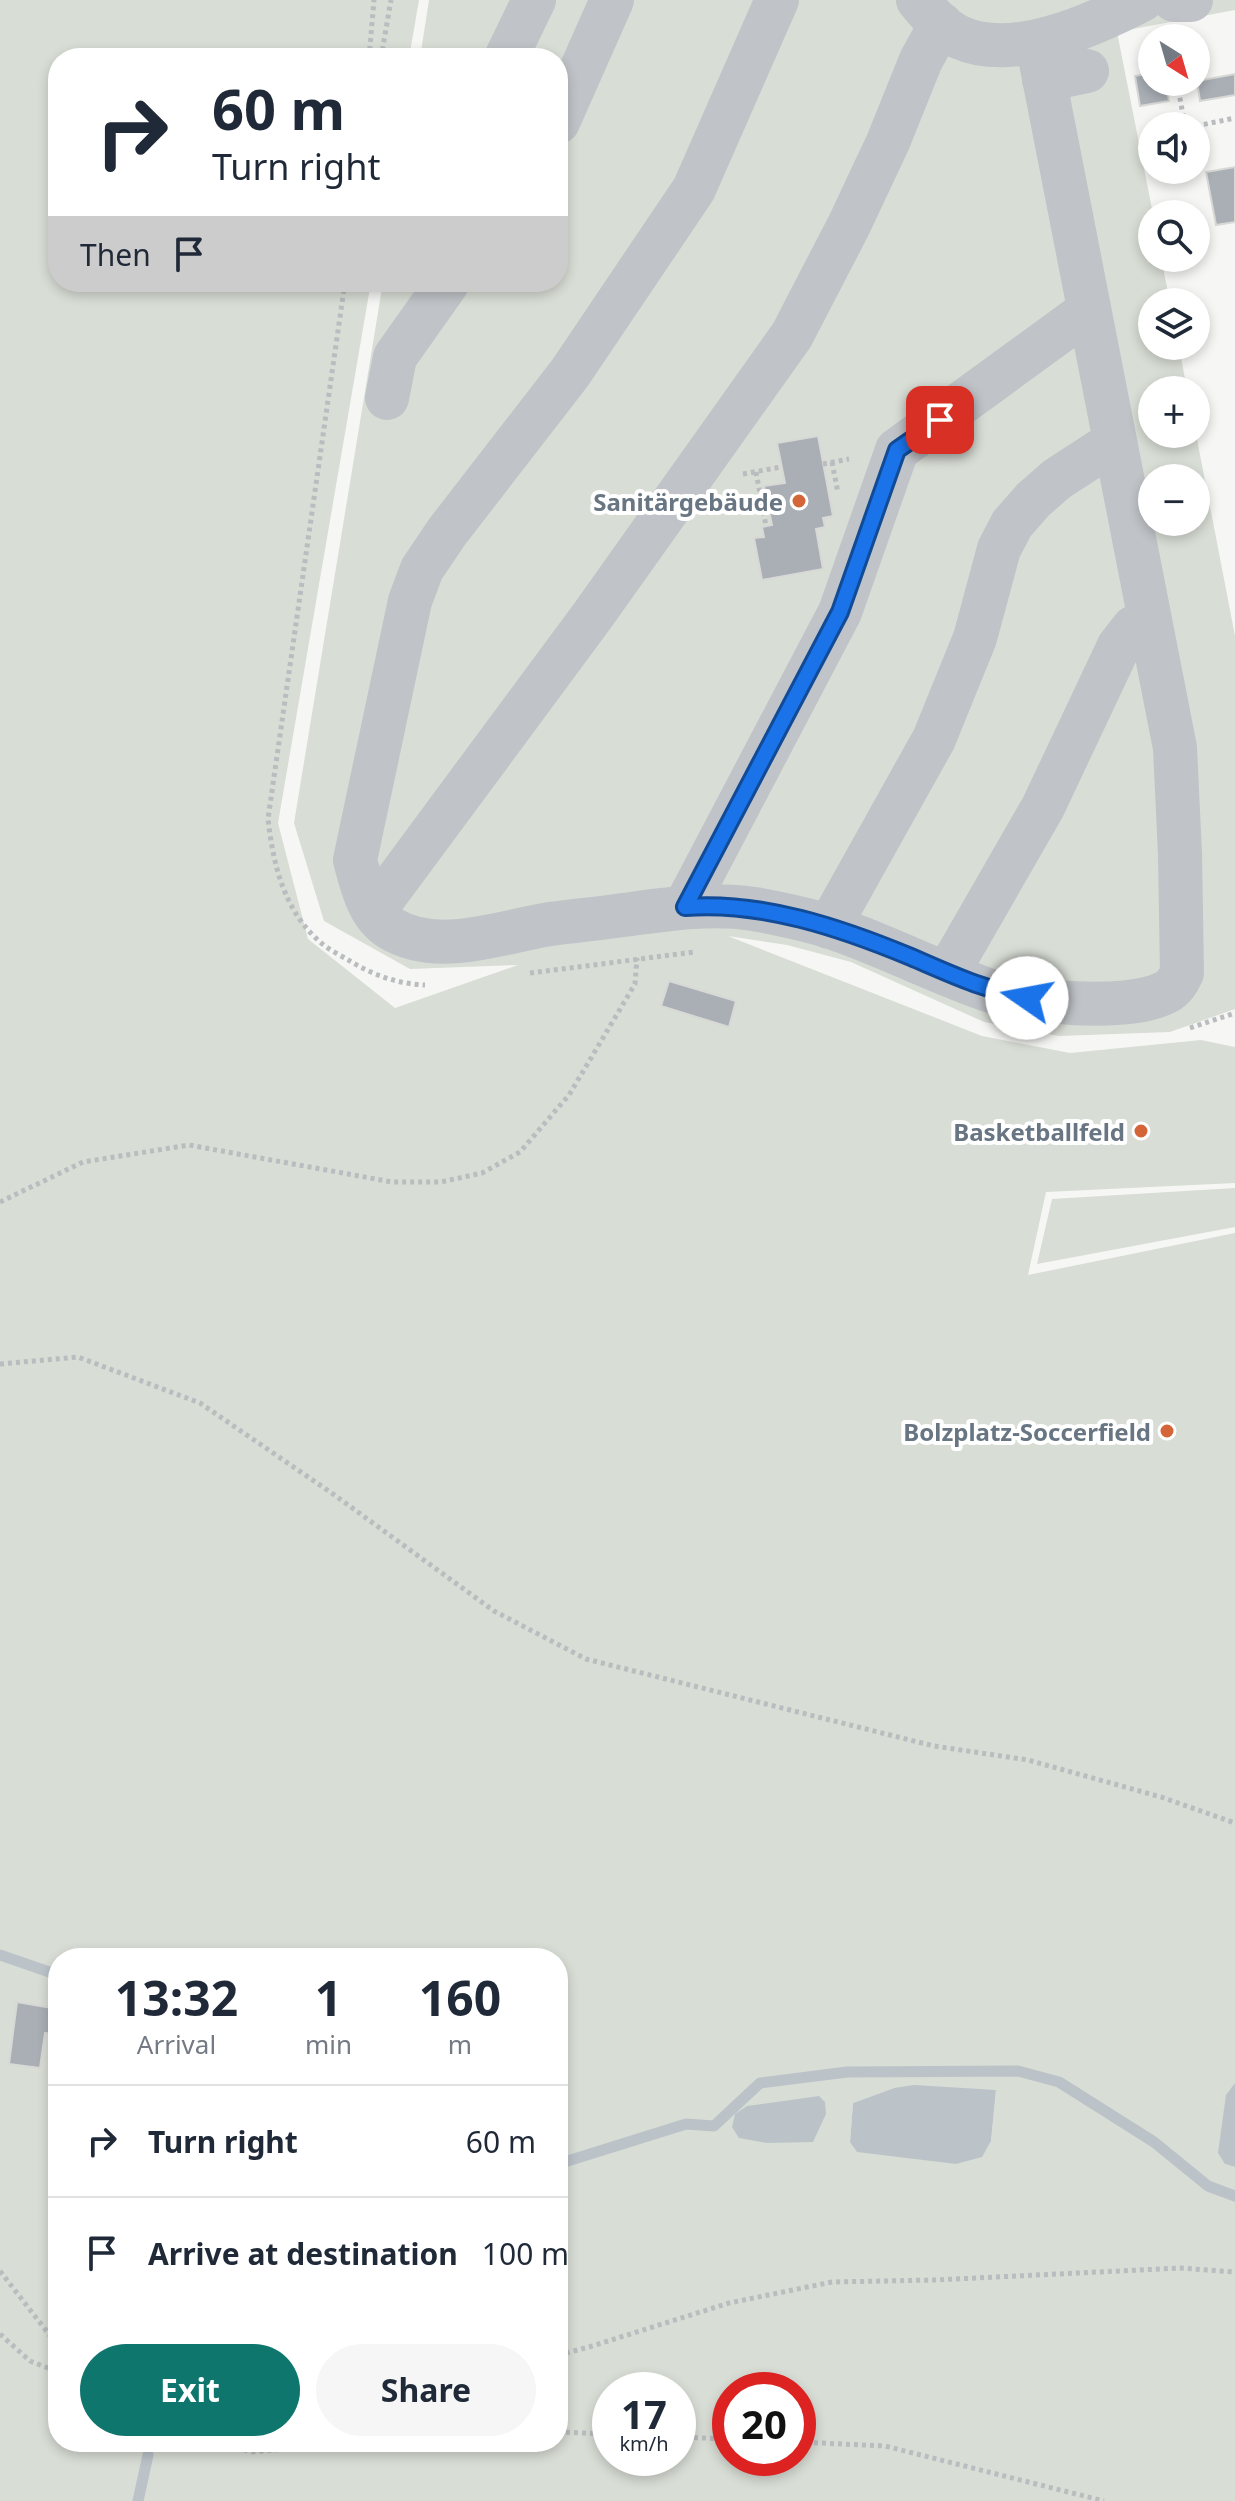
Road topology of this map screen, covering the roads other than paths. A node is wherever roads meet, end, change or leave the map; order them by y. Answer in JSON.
{"nodes":[{"id":1,"x":534,"y":0,"type":"edge"},
{"id":2,"x":612,"y":0,"type":"edge"},
{"id":3,"x":777,"y":0,"type":"edge"},
{"id":4,"x":1142,"y":0,"type":"edge"},
{"id":5,"x":1174,"y":0,"type":"edge"},
{"id":6,"x":1191,"y":0,"type":"edge"},
{"id":7,"x":929,"y":12,"type":"edge"},
{"id":8,"x":511,"y":48,"type":"edge"},
{"id":9,"x":1040,"y":61,"type":"junction"},
{"id":10,"x":1087,"y":71,"type":"dead end"},
{"id":11,"x":568,"y":99,"type":"edge"},
{"id":12,"x":441,"y":292,"type":"edge"},
{"id":13,"x":1088,"y":311,"type":"junction"},
{"id":14,"x":387,"y":398,"type":"dead end"},
{"id":15,"x":1114,"y":442,"type":"junction"},
{"id":16,"x":1149,"y":619,"type":"junction"},
{"id":17,"x":685,"y":907,"type":"junction"},
{"id":18,"x":374,"y":911,"type":"junction"},
{"id":19,"x":829,"y":927,"type":"junction"},
{"id":20,"x":947,"y":974,"type":"junction"}],
"edges":[{"from":1,"to":8,"type":"lane"},
{"from":2,"to":11,"type":"lane"},
{"from":3,"to":18,"type":"lane"},
{"from":4,"to":9,"type":"lane"},
{"from":5,"to":6,"type":"lane"},
{"from":7,"to":9,"type":"lane"},
{"from":7,"to":18,"type":"lane"},
{"from":9,"to":10,"type":"lane"},
{"from":9,"to":13,"type":"lane"},
{"from":12,"to":14,"type":"lane"},
{"from":13,"to":15,"type":"lane"},
{"from":13,"to":17,"type":"lane"},
{"from":15,"to":16,"type":"lane"},
{"from":15,"to":19,"type":"lane"},
{"from":16,"to":20,"type":"lane"},
{"from":16,"to":20,"type":"lane"},
{"from":17,"to":18,"type":"lane"},
{"from":17,"to":19,"type":"lane"},
{"from":19,"to":20,"type":"lane"}]}
